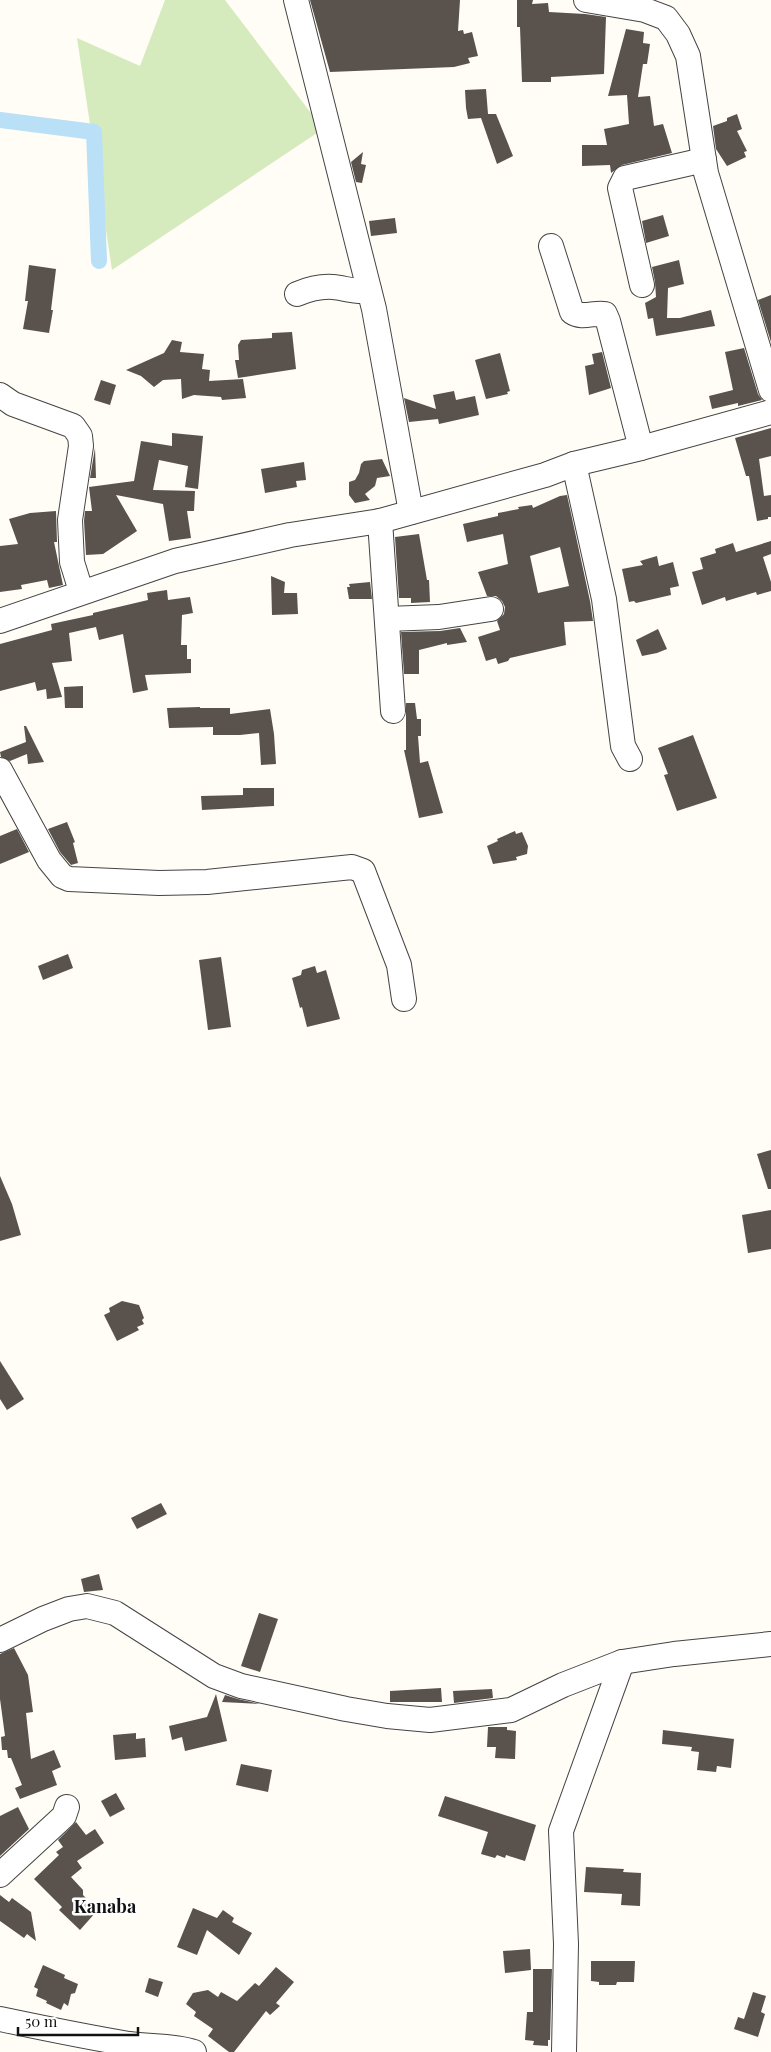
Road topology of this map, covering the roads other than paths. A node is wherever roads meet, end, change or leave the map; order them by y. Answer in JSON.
{"nodes":[{"id":1,"x":296,"y":0,"type":"edge"},
{"id":2,"x":586,"y":0,"type":"edge"},
{"id":3,"x":704,"y":160,"type":"junction"},
{"id":4,"x":551,"y":246,"type":"dead end"},
{"id":5,"x":642,"y":285,"type":"dead end"},
{"id":6,"x":370,"y":290,"type":"junction"},
{"id":7,"x":297,"y":294,"type":"dead end"},
{"id":8,"x":771,"y":390,"type":"edge"},
{"id":9,"x":0,"y":395,"type":"edge"},
{"id":10,"x":771,"y":412,"type":"edge"},
{"id":11,"x":642,"y":448,"type":"junction"},
{"id":12,"x":574,"y":464,"type":"junction"},
{"id":13,"x":411,"y":512,"type":"junction"},
{"id":14,"x":380,"y":521,"type":"junction"},
{"id":15,"x":81,"y":592,"type":"junction"},
{"id":16,"x":492,"y":609,"type":"dead end"},
{"id":17,"x":387,"y":619,"type":"junction"},
{"id":18,"x":0,"y":621,"type":"edge"},
{"id":19,"x":393,"y":711,"type":"dead end"},
{"id":20,"x":630,"y":759,"type":"dead end"},
{"id":21,"x":0,"y":770,"type":"edge"},
{"id":22,"x":404,"y":999,"type":"dead end"},
{"id":23,"x":0,"y":1640,"type":"edge"},
{"id":24,"x":771,"y":1644,"type":"edge"},
{"id":25,"x":622,"y":1662,"type":"junction"},
{"id":26,"x":67,"y":1807,"type":"dead end"},
{"id":27,"x":0,"y":1875,"type":"edge"},
{"id":28,"x":0,"y":2019,"type":"edge"},
{"id":29,"x":189,"y":2051,"type":"edge"},
{"id":30,"x":564,"y":2052,"type":"edge"}],
"edges":[{"from":1,"to":6,"type":"street"},
{"from":2,"to":3,"type":"street"},
{"from":3,"to":5,"type":"street"},
{"from":3,"to":8,"type":"street"},
{"from":4,"to":11,"type":"street"},
{"from":6,"to":7,"type":"street"},
{"from":6,"to":13,"type":"street"},
{"from":9,"to":15,"type":"street"},
{"from":10,"to":11,"type":"street"},
{"from":11,"to":12,"type":"street"},
{"from":12,"to":13,"type":"street"},
{"from":12,"to":20,"type":"street"},
{"from":13,"to":14,"type":"street"},
{"from":14,"to":15,"type":"street"},
{"from":14,"to":17,"type":"street"},
{"from":15,"to":18,"type":"street"},
{"from":16,"to":17,"type":"street"},
{"from":17,"to":19,"type":"street"},
{"from":21,"to":22,"type":"street"},
{"from":23,"to":25,"type":"street"},
{"from":24,"to":25,"type":"street"},
{"from":25,"to":30,"type":"street"},
{"from":26,"to":27,"type":"street"},
{"from":28,"to":29,"type":"street"}]}
